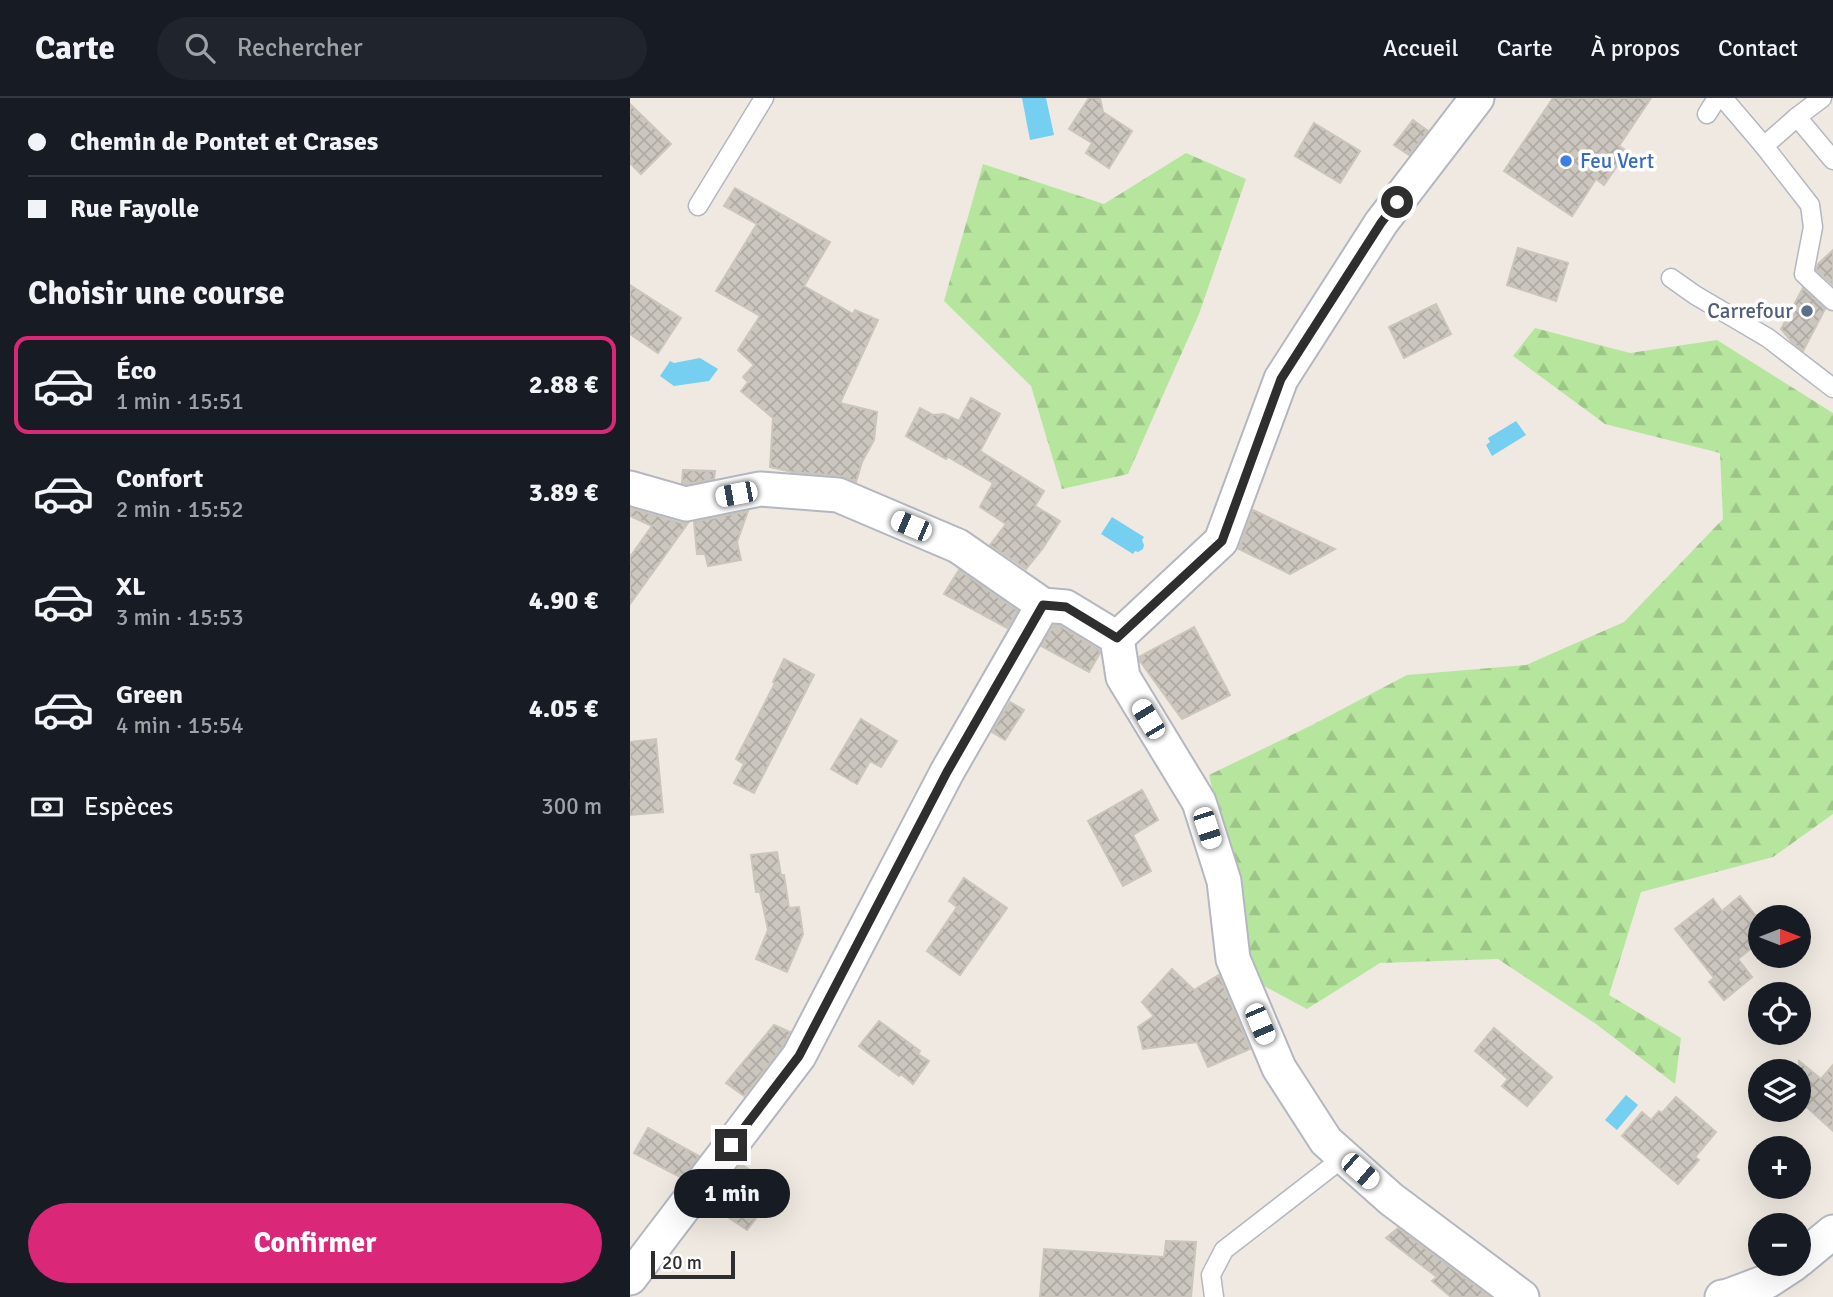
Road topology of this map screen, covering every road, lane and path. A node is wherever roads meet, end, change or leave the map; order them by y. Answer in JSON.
{"nodes":[{"id":1,"x":764,"y":98,"type":"edge"},
{"id":2,"x":1477,"y":98,"type":"edge"},
{"id":3,"x":1717,"y":98,"type":"edge"},
{"id":4,"x":1723,"y":98,"type":"edge"},
{"id":5,"x":1822,"y":98,"type":"edge"},
{"id":6,"x":1707,"y":114,"type":"dead end"},
{"id":7,"x":1797,"y":117,"type":"junction"},
{"id":8,"x":1764,"y":146,"type":"junction"},
{"id":9,"x":1833,"y":160,"type":"edge"},
{"id":10,"x":698,"y":206,"type":"dead end"},
{"id":11,"x":1671,"y":278,"type":"dead end"},
{"id":12,"x":1833,"y":301,"type":"edge"},
{"id":13,"x":1833,"y":388,"type":"edge"},
{"id":14,"x":630,"y":488,"type":"edge"},
{"id":15,"x":1043,"y":605,"type":"junction"},
{"id":16,"x":1117,"y":638,"type":"junction"},
{"id":17,"x":1344,"y":1157,"type":"junction"},
{"id":18,"x":1833,"y":1232,"type":"edge"},
{"id":19,"x":1811,"y":1250,"type":"edge"},
{"id":20,"x":1776,"y":1276,"type":"edge"},
{"id":21,"x":630,"y":1278,"type":"edge"},
{"id":22,"x":1214,"y":1297,"type":"edge"},
{"id":23,"x":1522,"y":1297,"type":"edge"},
{"id":24,"x":1721,"y":1297,"type":"edge"}],
"edges":[{"from":1,"to":10,"type":"lane"},
{"from":2,"to":16,"type":"street"},
{"from":3,"to":6,"type":"lane"},
{"from":4,"to":8,"type":"lane"},
{"from":5,"to":7,"type":"lane"},
{"from":7,"to":8,"type":"lane"},
{"from":7,"to":9,"type":"lane"},
{"from":8,"to":12,"type":"lane"},
{"from":11,"to":13,"type":"lane"},
{"from":14,"to":15,"type":"street"},
{"from":15,"to":16,"type":"street"},
{"from":15,"to":21,"type":"street"},
{"from":16,"to":17,"type":"street"},
{"from":17,"to":22,"type":"lane"},
{"from":17,"to":23,"type":"street"},
{"from":18,"to":19,"type":"street"},
{"from":20,"to":24,"type":"street"}]}
